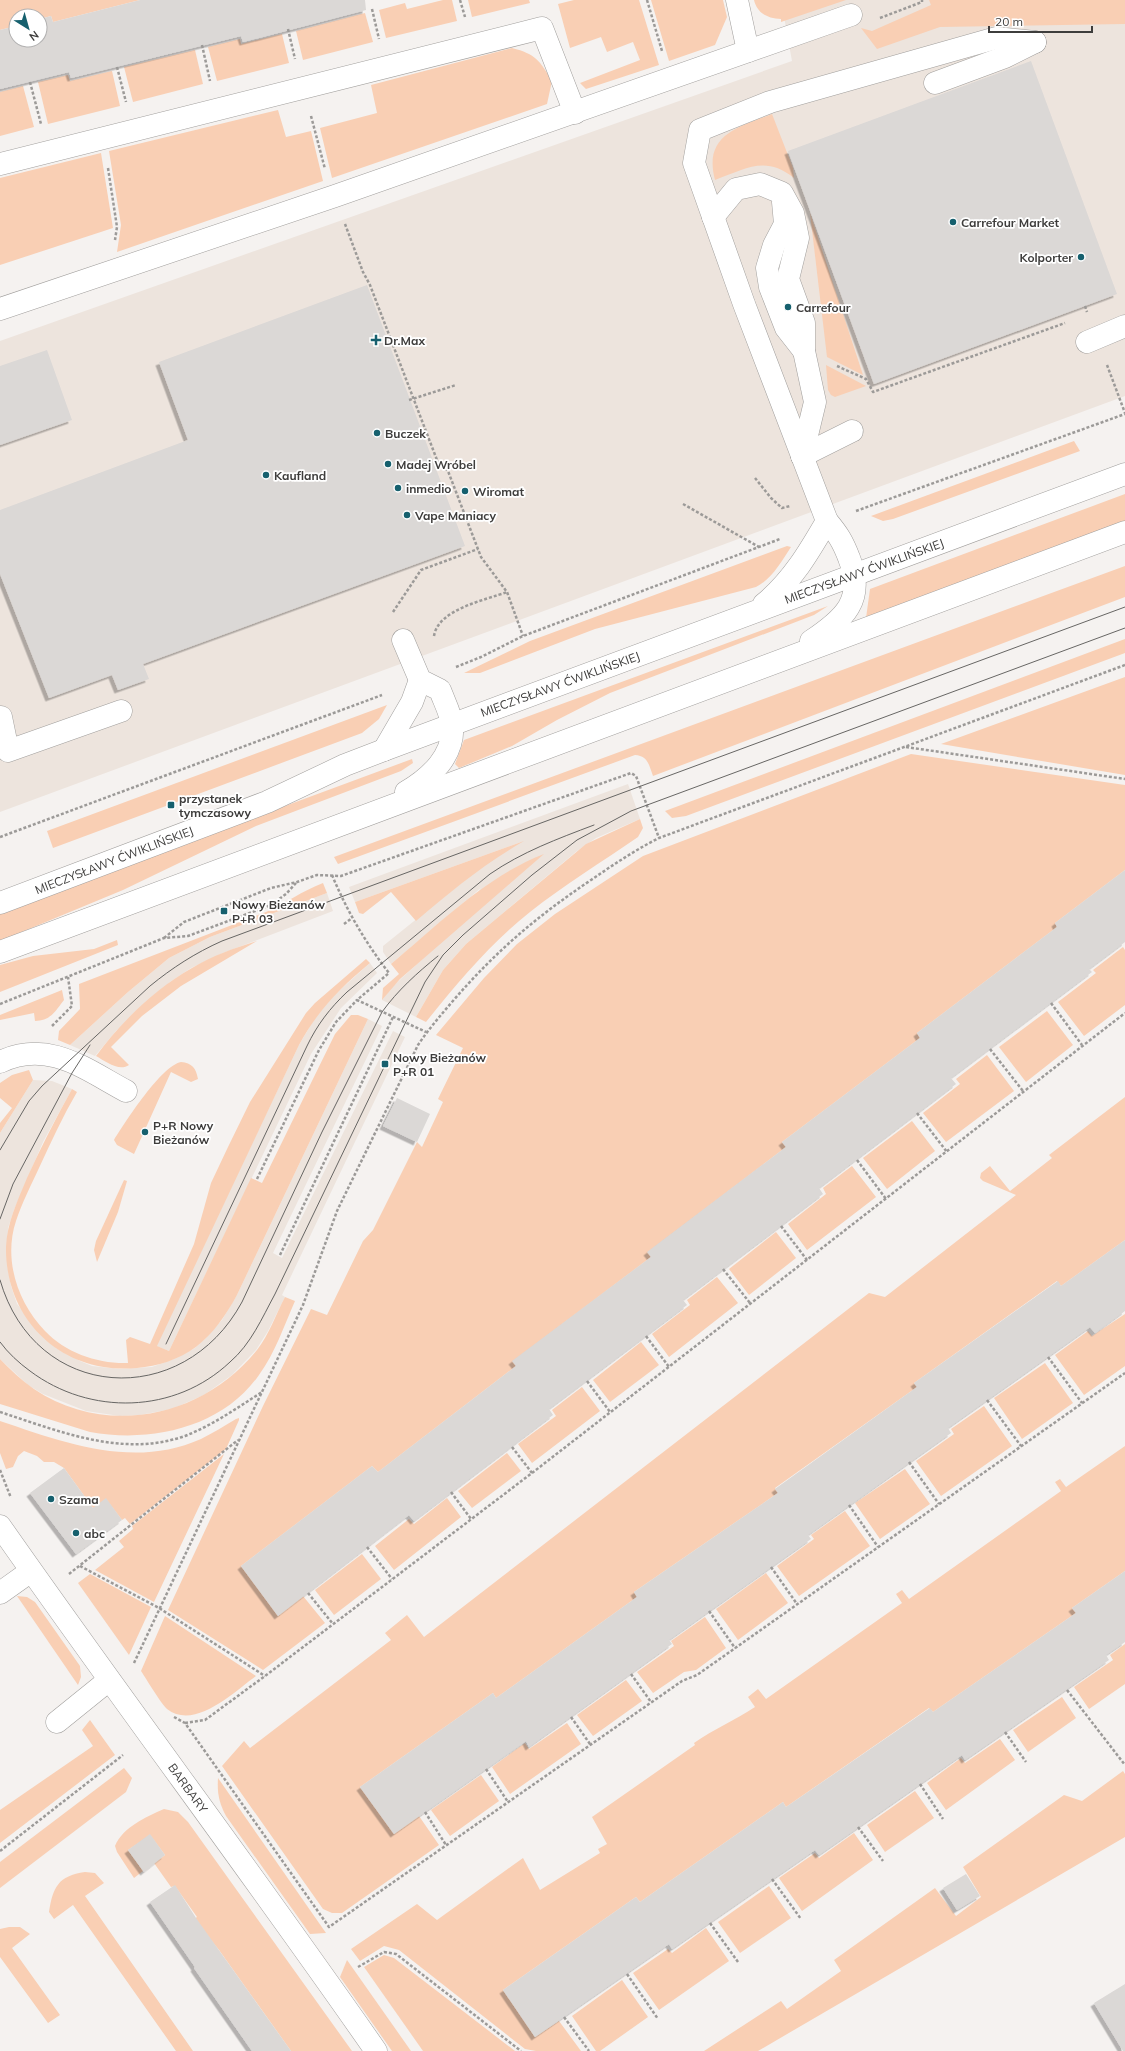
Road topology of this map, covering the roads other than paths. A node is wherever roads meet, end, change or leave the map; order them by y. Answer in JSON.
{"nodes":[{"id":1,"x":737,"y":0,"type":"edge"},
{"id":2,"x":851,"y":15,"type":"road end"},
{"id":3,"x":748,"y":51,"type":"junction"},
{"id":4,"x":935,"y":82,"type":"dead end"},
{"id":5,"x":575,"y":113,"type":"junction"},
{"id":6,"x":0,"y":164,"type":"edge"},
{"id":7,"x":713,"y":218,"type":"junction"},
{"id":8,"x":0,"y":309,"type":"edge"},
{"id":9,"x":1125,"y":326,"type":"edge"},
{"id":10,"x":1087,"y":342,"type":"dead end"},
{"id":11,"x":852,"y":431,"type":"dead end"},
{"id":12,"x":802,"y":456,"type":"junction"},
{"id":13,"x":1125,"y":474,"type":"edge"},
{"id":14,"x":827,"y":521,"type":"junction"},
{"id":15,"x":1125,"y":532,"type":"edge"},
{"id":16,"x":855,"y":574,"type":"junction"},
{"id":17,"x":754,"y":612,"type":"junction"},
{"id":18,"x":403,"y":640,"type":"dead end"},
{"id":19,"x":782,"y":660,"type":"junction"},
{"id":20,"x":420,"y":680,"type":"junction"},
{"id":21,"x":121,"y":711,"type":"dead end"},
{"id":22,"x":1,"y":717,"type":"dead end"},
{"id":23,"x":452,"y":724,"type":"junction"},
{"id":24,"x":384,"y":750,"type":"junction"},
{"id":25,"x":378,"y":810,"type":"junction"},
{"id":26,"x":0,"y":903,"type":"edge"},
{"id":27,"x":0,"y":952,"type":"edge"},
{"id":28,"x":0,"y":1062,"type":"edge"},
{"id":29,"x":126,"y":1091,"type":"dead end"},
{"id":30,"x":0,"y":1526,"type":"edge"},
{"id":31,"x":31,"y":1571,"type":"junction"},
{"id":32,"x":0,"y":1593,"type":"edge"},
{"id":33,"x":109,"y":1680,"type":"junction"},
{"id":34,"x":57,"y":1722,"type":"dead end"},
{"id":35,"x":376,"y":2051,"type":"edge"}],
"edges":[{"from":1,"to":3,"type":"street"},
{"from":2,"to":3,"type":"street"},
{"from":3,"to":5,"type":"street"},
{"from":4,"to":7,"type":"street"},
{"from":5,"to":6,"type":"street"},
{"from":5,"to":8,"type":"street"},
{"from":7,"to":12,"type":"street"},
{"from":7,"to":12,"type":"street"},
{"from":9,"to":10,"type":"street"},
{"from":11,"to":12,"type":"street"},
{"from":12,"to":14,"type":"street"},
{"from":13,"to":16,"type":"street","name":"MIECZYSŁAWY ĆWIKLIŃSKIEJ"},
{"from":14,"to":16,"type":"street"},
{"from":14,"to":17,"type":"street"},
{"from":15,"to":19,"type":"street"},
{"from":16,"to":17,"type":"street","name":"MIECZYSŁAWY ĆWIKLIŃSKIEJ"},
{"from":16,"to":19,"type":"street"},
{"from":17,"to":23,"type":"street","name":"MIECZYSŁAWY ĆWIKLIŃSKIEJ"},
{"from":18,"to":20,"type":"street"},
{"from":19,"to":25,"type":"street"},
{"from":20,"to":23,"type":"street"},
{"from":20,"to":24,"type":"street"},
{"from":21,"to":22,"type":"street"},
{"from":23,"to":24,"type":"street","name":"MIECZYSŁAWY ĆWIKLIŃSKIEJ"},
{"from":23,"to":25,"type":"street"},
{"from":24,"to":26,"type":"street","name":"MIECZYSŁAWY ĆWIKLIŃSKIEJ"},
{"from":25,"to":27,"type":"street"},
{"from":28,"to":29,"type":"street"},
{"from":30,"to":31,"type":"street","name":"BARBARY"},
{"from":31,"to":32,"type":"street"},
{"from":31,"to":33,"type":"street","name":"BARBARY"},
{"from":33,"to":34,"type":"street"},
{"from":33,"to":35,"type":"street","name":"BARBARY"}]}
